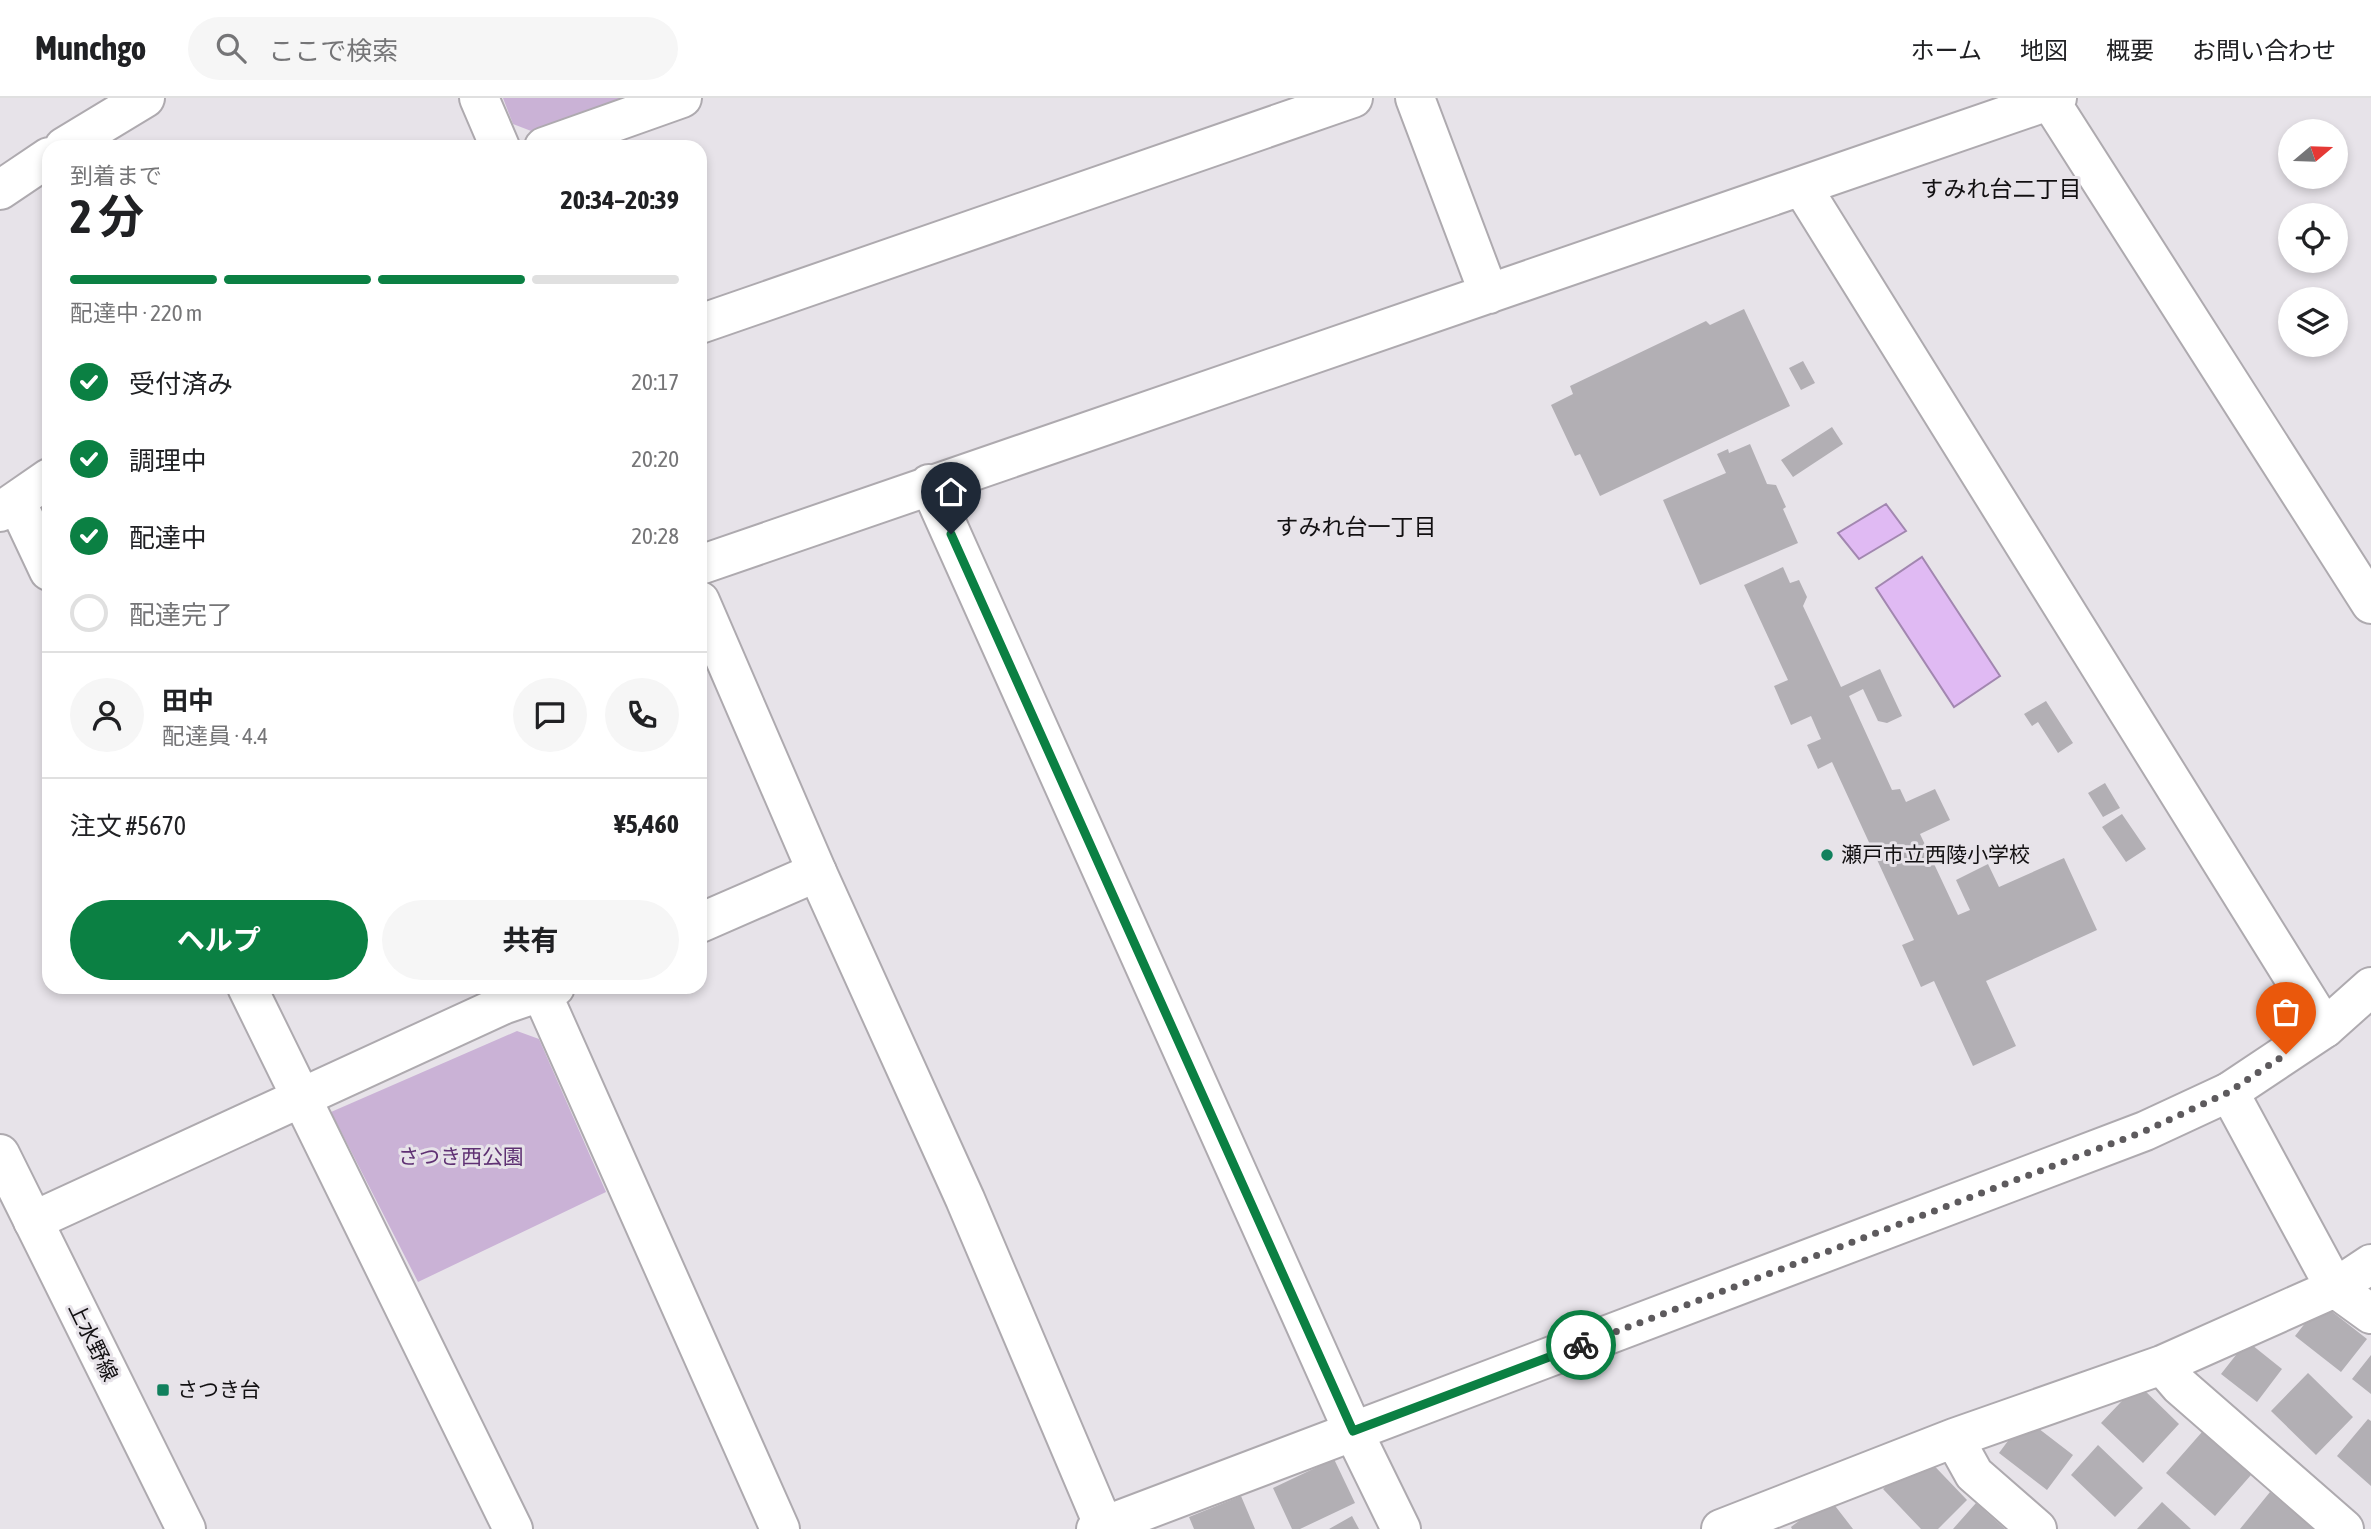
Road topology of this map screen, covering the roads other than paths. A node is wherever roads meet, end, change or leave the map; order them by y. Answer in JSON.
{"nodes":[{"id":1,"x":145,"y":98,"type":"edge"},
{"id":2,"x":479,"y":98,"type":"edge"},
{"id":3,"x":682,"y":98,"type":"edge"},
{"id":4,"x":1353,"y":98,"type":"edge"},
{"id":5,"x":1415,"y":98,"type":"edge"},
{"id":6,"x":2053,"y":99,"type":"edge"},
{"id":7,"x":76,"y":140,"type":"edge"},
{"id":8,"x":497,"y":140,"type":"edge"},
{"id":9,"x":564,"y":140,"type":"edge"},
{"id":10,"x":42,"y":161,"type":"edge"},
{"id":11,"x":1802,"y":187,"type":"junction"},
{"id":12,"x":0,"y":190,"type":"edge"},
{"id":13,"x":1489,"y":294,"type":"junction"},
{"id":14,"x":707,"y":322,"type":"edge"},
{"id":15,"x":42,"y":483,"type":"edge"},
{"id":16,"x":929,"y":484,"type":"junction"},
{"id":17,"x":8,"y":506,"type":"edge"},
{"id":18,"x":42,"y":560,"type":"edge"},
{"id":19,"x":707,"y":563,"type":"edge"},
{"id":20,"x":2371,"y":604,"type":"edge"},
{"id":21,"x":707,"y":617,"type":"edge"},
{"id":22,"x":817,"y":872,"type":"junction"},
{"id":23,"x":707,"y":920,"type":"edge"},
{"id":24,"x":2371,"y":987,"type":"edge"},
{"id":25,"x":250,"y":994,"type":"edge"},
{"id":26,"x":532,"y":994,"type":"edge"},
{"id":27,"x":547,"y":994,"type":"edge"},
{"id":28,"x":2325,"y":1028,"type":"junction"},
{"id":29,"x":2229,"y":1092,"type":"junction"},
{"id":30,"x":300,"y":1098,"type":"junction"},
{"id":31,"x":0,"y":1154,"type":"edge"},
{"id":32,"x":33,"y":1221,"type":"junction"},
{"id":33,"x":2371,"y":1264,"type":"edge"},
{"id":34,"x":2335,"y":1288,"type":"junction"},
{"id":35,"x":2371,"y":1314,"type":"edge"},
{"id":36,"x":2162,"y":1365,"type":"junction"},
{"id":37,"x":1353,"y":1431,"type":"junction"},
{"id":38,"x":1954,"y":1438,"type":"junction"},
{"id":39,"x":1732,"y":1527,"type":"edge"},
{"id":40,"x":1102,"y":1528,"type":"edge"},
{"id":41,"x":186,"y":1529,"type":"edge"},
{"id":42,"x":513,"y":1529,"type":"edge"},
{"id":43,"x":780,"y":1529,"type":"edge"},
{"id":44,"x":1401,"y":1529,"type":"edge"},
{"id":45,"x":2037,"y":1529,"type":"edge"},
{"id":46,"x":2344,"y":1529,"type":"edge"}],
"edges":[{"from":1,"to":7,"type":"street"},
{"from":2,"to":8,"type":"street"},
{"from":3,"to":9,"type":"street"},
{"from":4,"to":14,"type":"street"},
{"from":5,"to":13,"type":"street"},
{"from":6,"to":11,"type":"street"},
{"from":6,"to":20,"type":"street"},
{"from":10,"to":12,"type":"street"},
{"from":11,"to":13,"type":"street"},
{"from":11,"to":28,"type":"street"},
{"from":13,"to":16,"type":"street"},
{"from":15,"to":17,"type":"street"},
{"from":16,"to":19,"type":"street"},
{"from":16,"to":37,"type":"street"},
{"from":17,"to":18,"type":"street"},
{"from":21,"to":22,"type":"street"},
{"from":22,"to":23,"type":"street"},
{"from":22,"to":40,"type":"street"},
{"from":24,"to":28,"type":"street"},
{"from":25,"to":30,"type":"street"},
{"from":26,"to":30,"type":"street"},
{"from":27,"to":43,"type":"street"},
{"from":28,"to":29,"type":"street"},
{"from":29,"to":34,"type":"street"},
{"from":29,"to":37,"type":"street"},
{"from":30,"to":32,"type":"street"},
{"from":30,"to":42,"type":"street"},
{"from":31,"to":32,"type":"street","name":"上水野線"},
{"from":32,"to":41,"type":"street","name":"上水野線"},
{"from":33,"to":34,"type":"street"},
{"from":34,"to":35,"type":"street"},
{"from":34,"to":36,"type":"street"},
{"from":36,"to":38,"type":"street"},
{"from":36,"to":46,"type":"street"},
{"from":37,"to":40,"type":"street"},
{"from":37,"to":44,"type":"street"},
{"from":38,"to":39,"type":"street"},
{"from":38,"to":45,"type":"street"}]}
